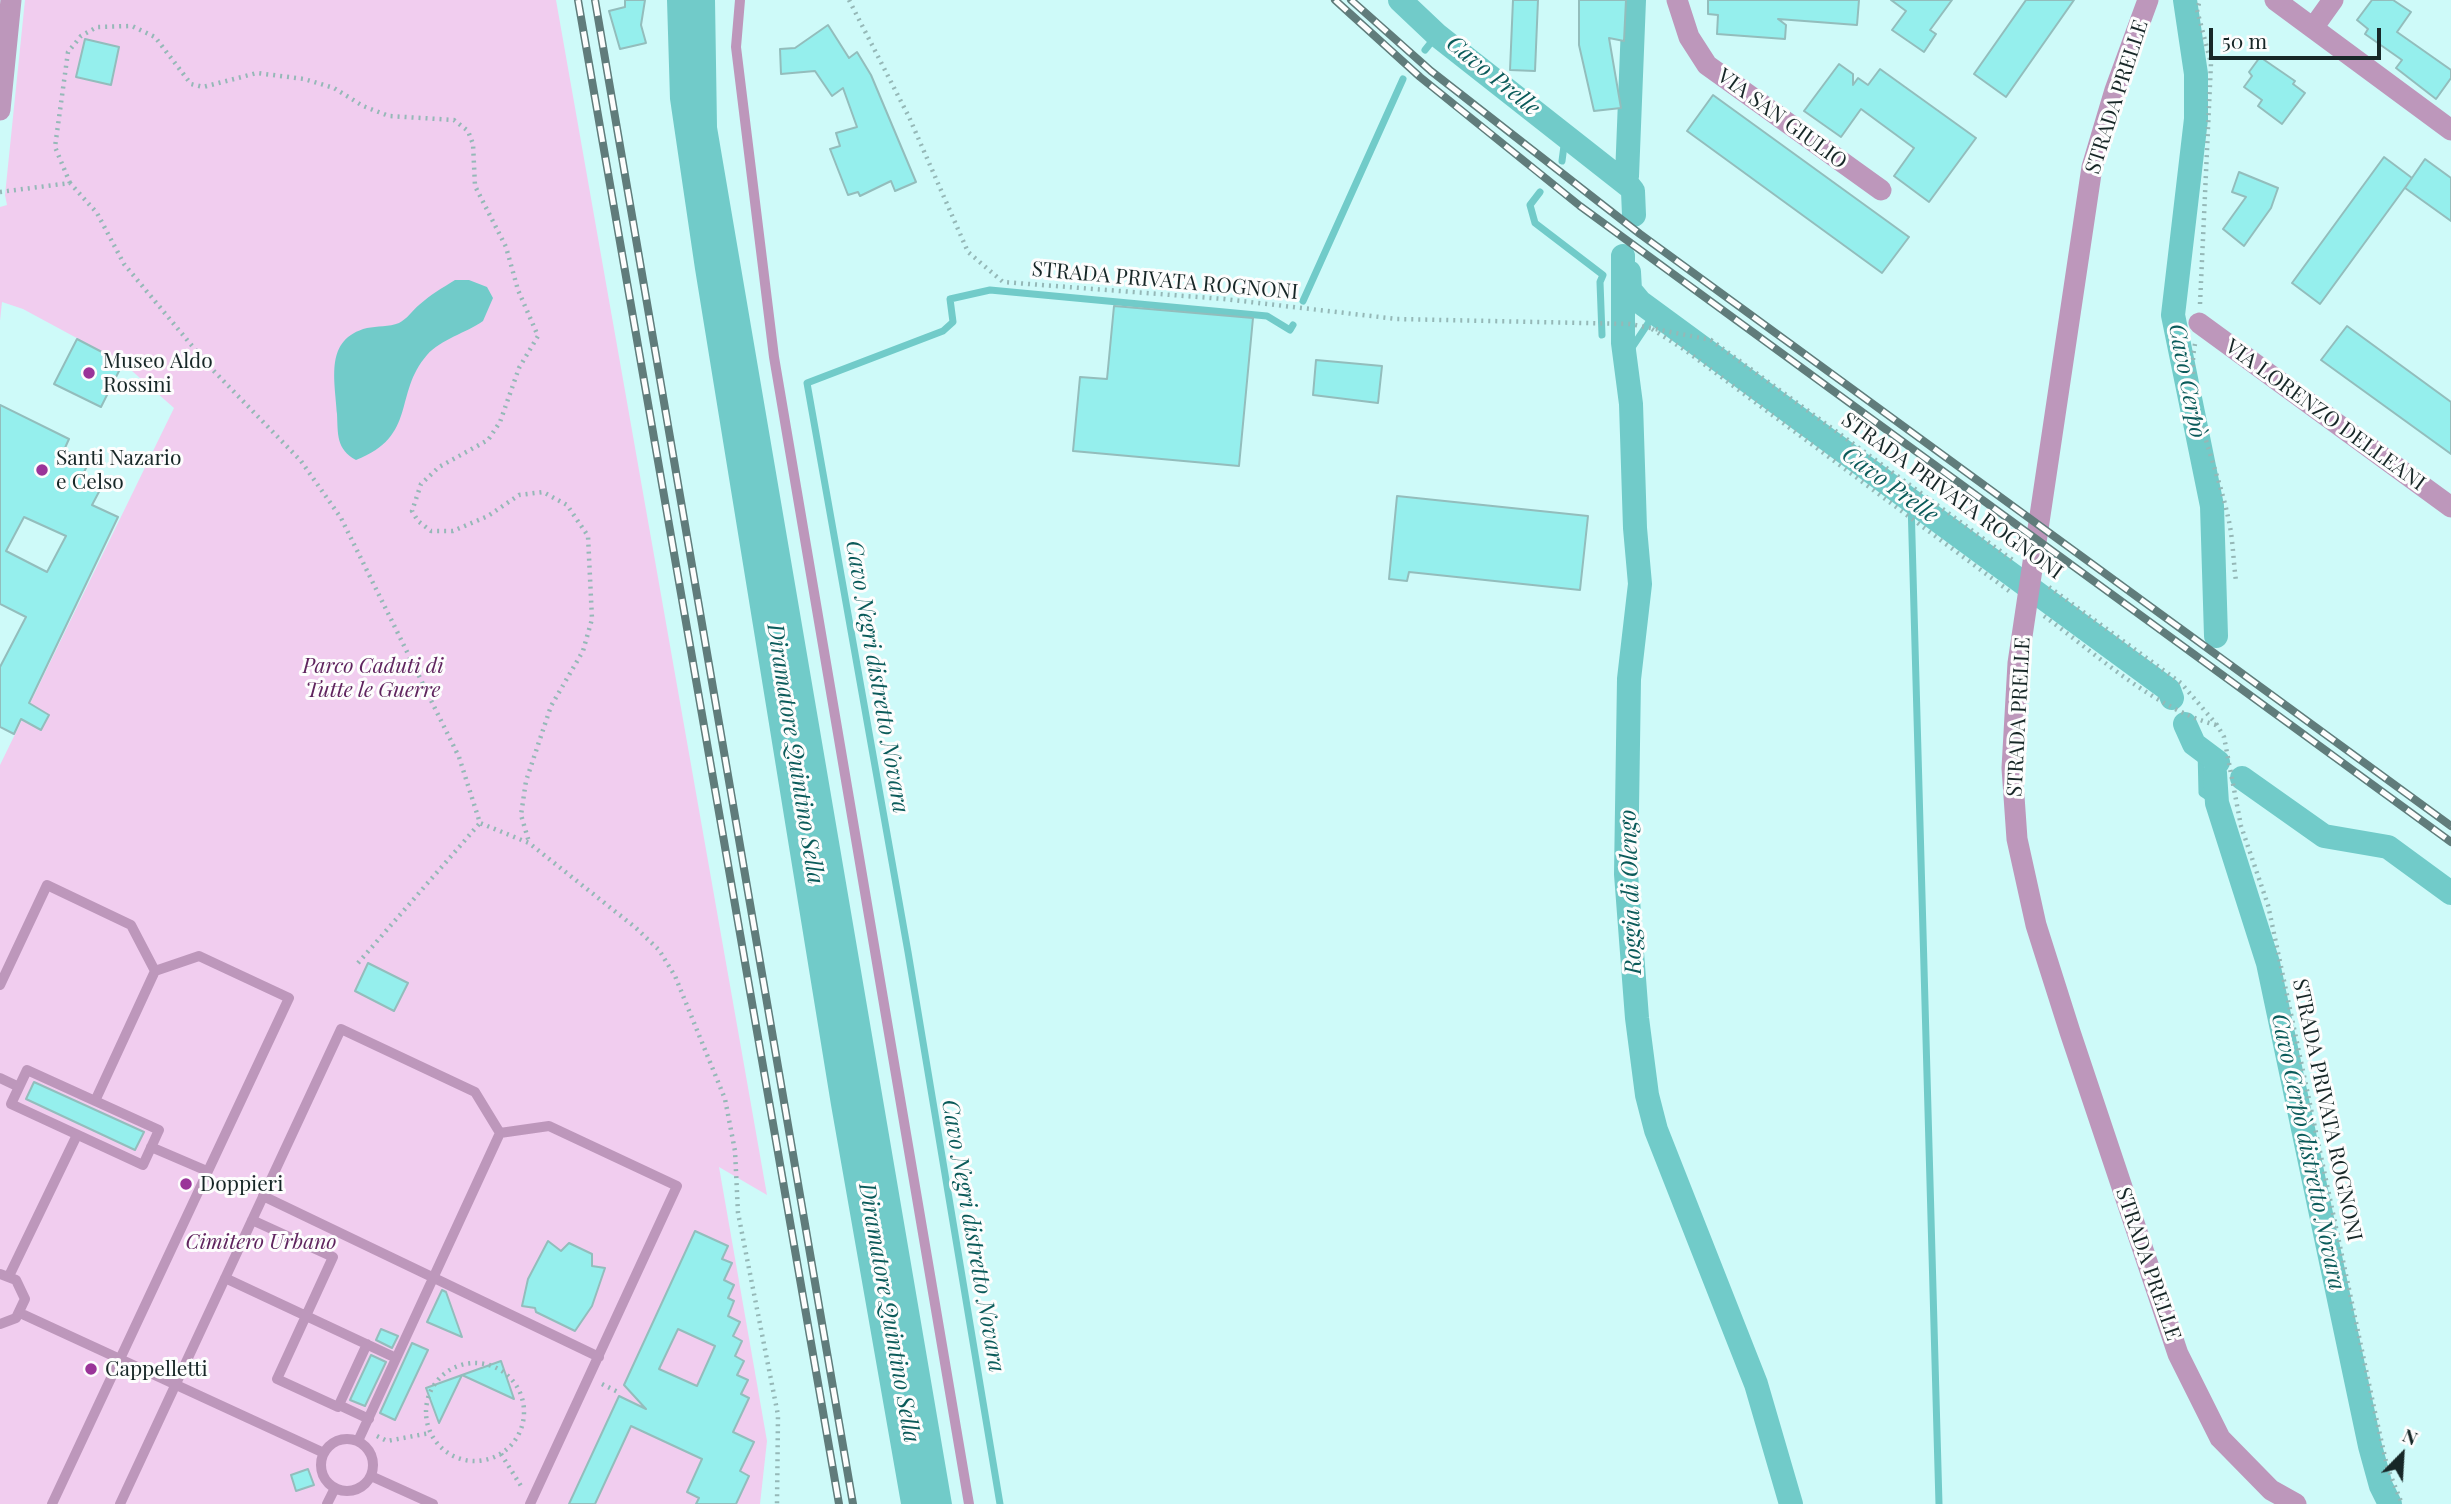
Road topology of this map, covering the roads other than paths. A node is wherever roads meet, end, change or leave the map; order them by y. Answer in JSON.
{"nodes":[{"id":1,"x":11,"y":0,"type":"edge"},
{"id":2,"x":740,"y":0,"type":"edge"},
{"id":3,"x":1677,"y":0,"type":"edge"},
{"id":4,"x":2148,"y":0,"type":"edge"},
{"id":5,"x":2275,"y":0,"type":"edge"},
{"id":6,"x":2333,"y":0,"type":"edge"},
{"id":7,"x":2313,"y":28,"type":"junction"},
{"id":8,"x":0,"y":110,"type":"edge"},
{"id":9,"x":2451,"y":130,"type":"edge"},
{"id":10,"x":1881,"y":190,"type":"dead end"},
{"id":11,"x":2199,"y":323,"type":"road end"},
{"id":12,"x":2451,"y":507,"type":"edge"},
{"id":13,"x":155,"y":971,"type":"junction"},
{"id":14,"x":0,"y":985,"type":"edge"},
{"id":15,"x":0,"y":1078,"type":"edge"},
{"id":16,"x":19,"y":1087,"type":"junction"},
{"id":17,"x":95,"y":1101,"type":"junction"},
{"id":18,"x":500,"y":1133,"type":"junction"},
{"id":19,"x":77,"y":1135,"type":"junction"},
{"id":20,"x":151,"y":1147,"type":"junction"},
{"id":21,"x":208,"y":1171,"type":"junction"},
{"id":22,"x":263,"y":1196,"type":"junction"},
{"id":23,"x":253,"y":1220,"type":"junction"},
{"id":24,"x":5,"y":1275,"type":"edge"},
{"id":25,"x":225,"y":1278,"type":"junction"},
{"id":26,"x":433,"y":1278,"type":"junction"},
{"id":27,"x":20,"y":1313,"type":"junction"},
{"id":28,"x":306,"y":1316,"type":"junction"},
{"id":29,"x":0,"y":1324,"type":"edge"},
{"id":30,"x":367,"y":1344,"type":"junction"},
{"id":31,"x":599,"y":1357,"type":"junction"},
{"id":32,"x":397,"y":1358,"type":"junction"},
{"id":33,"x":119,"y":1359,"type":"junction"},
{"id":34,"x":176,"y":1385,"type":"junction"},
{"id":35,"x":339,"y":1405,"type":"junction"},
{"id":36,"x":366,"y":1424,"type":"junction"},
{"id":37,"x":358,"y":1441,"type":"junction"},
{"id":38,"x":324,"y":1453,"type":"junction"},
{"id":39,"x":371,"y":1476,"type":"junction"},
{"id":40,"x":335,"y":1488,"type":"junction"},
{"id":41,"x":530,"y":1503,"type":"edge"},
{"id":42,"x":52,"y":1504,"type":"edge"},
{"id":43,"x":120,"y":1504,"type":"edge"},
{"id":44,"x":327,"y":1504,"type":"edge"},
{"id":45,"x":433,"y":1504,"type":"edge"},
{"id":46,"x":969,"y":1504,"type":"edge"},
{"id":47,"x":2296,"y":1504,"type":"edge"}],
"edges":[{"from":1,"to":8,"type":"street"},
{"from":2,"to":46,"type":"lane"},
{"from":3,"to":10,"type":"street","name":"VIA SAN GIULIO"},
{"from":4,"to":47,"type":"street","name":"STRADA PRELLE"},
{"from":5,"to":7,"type":"street"},
{"from":6,"to":7,"type":"street"},
{"from":7,"to":9,"type":"street"},
{"from":11,"to":12,"type":"street","name":"VIA LORENZO DELLEANI"},
{"from":13,"to":14,"type":"lane"},
{"from":13,"to":17,"type":"lane"},
{"from":13,"to":21,"type":"lane"},
{"from":15,"to":16,"type":"lane"},
{"from":16,"to":17,"type":"lane"},
{"from":16,"to":19,"type":"lane"},
{"from":17,"to":20,"type":"lane"},
{"from":18,"to":22,"type":"lane"},
{"from":18,"to":26,"type":"lane"},
{"from":18,"to":31,"type":"lane"},
{"from":19,"to":20,"type":"lane"},
{"from":19,"to":24,"type":"lane"},
{"from":20,"to":21,"type":"lane"},
{"from":21,"to":33,"type":"lane"},
{"from":22,"to":23,"type":"lane"},
{"from":22,"to":26,"type":"lane"},
{"from":23,"to":25,"type":"lane"},
{"from":23,"to":28,"type":"lane"},
{"from":24,"to":27,"type":"lane"},
{"from":25,"to":28,"type":"lane"},
{"from":25,"to":34,"type":"lane"},
{"from":26,"to":31,"type":"lane"},
{"from":26,"to":32,"type":"lane"},
{"from":27,"to":29,"type":"lane"},
{"from":27,"to":33,"type":"lane"},
{"from":28,"to":30,"type":"lane"},
{"from":28,"to":35,"type":"lane"},
{"from":30,"to":32,"type":"lane"},
{"from":30,"to":35,"type":"lane"},
{"from":31,"to":41,"type":"lane"},
{"from":32,"to":36,"type":"lane"},
{"from":33,"to":34,"type":"lane"},
{"from":33,"to":42,"type":"lane"},
{"from":34,"to":38,"type":"lane"},
{"from":34,"to":43,"type":"lane"},
{"from":35,"to":36,"type":"lane"},
{"from":36,"to":37,"type":"lane"},
{"from":37,"to":38,"type":"lane"},
{"from":37,"to":39,"type":"lane"},
{"from":38,"to":40,"type":"lane"},
{"from":39,"to":40,"type":"lane"},
{"from":39,"to":45,"type":"lane"},
{"from":40,"to":44,"type":"lane"}]}
